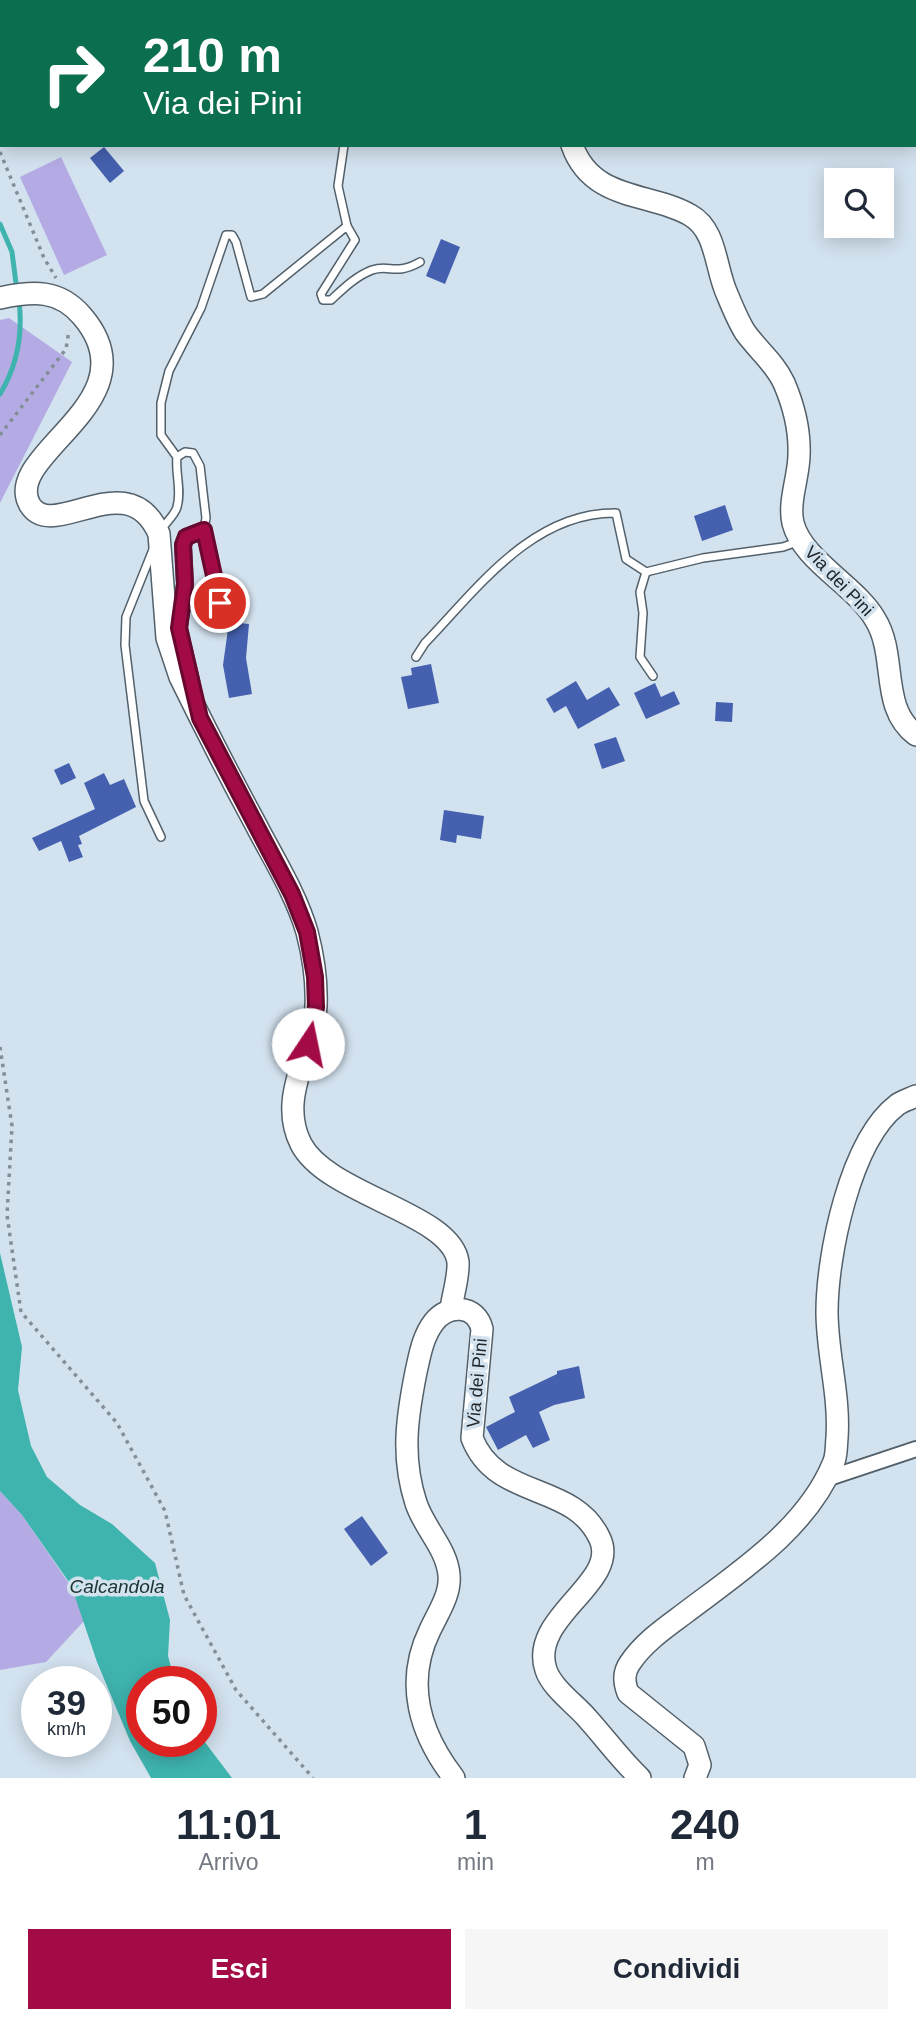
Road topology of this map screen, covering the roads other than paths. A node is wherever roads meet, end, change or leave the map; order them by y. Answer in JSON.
{"nodes":[{"id":1,"x":344,"y":147,"type":"edge"},
{"id":2,"x":573,"y":147,"type":"edge"},
{"id":3,"x":347,"y":226,"type":"junction"},
{"id":4,"x":420,"y":262,"type":"dead end"},
{"id":5,"x":0,"y":298,"type":"edge"},
{"id":6,"x":177,"y":457,"type":"junction"},
{"id":7,"x":204,"y":530,"type":"junction"},
{"id":8,"x":159,"y":534,"type":"junction"},
{"id":9,"x":801,"y":541,"type":"junction"},
{"id":10,"x":646,"y":572,"type":"junction"},
{"id":11,"x":234,"y":615,"type":"dead end"},
{"id":12,"x":416,"y":657,"type":"dead end"},
{"id":13,"x":653,"y":676,"type":"dead end"},
{"id":14,"x":200,"y":718,"type":"junction"},
{"id":15,"x":916,"y":735,"type":"edge"},
{"id":16,"x":161,"y":837,"type":"dead end"},
{"id":17,"x":916,"y":1096,"type":"edge"},
{"id":18,"x":451,"y":1309,"type":"junction"},
{"id":19,"x":916,"y":1449,"type":"edge"},
{"id":20,"x":826,"y":1479,"type":"junction"},
{"id":21,"x":454,"y":1778,"type":"edge"},
{"id":22,"x":640,"y":1778,"type":"edge"},
{"id":23,"x":695,"y":1778,"type":"edge"}],
"edges":[{"from":1,"to":3,"type":"lane"},
{"from":2,"to":9,"type":"street","name":"Via dei Pini"},
{"from":3,"to":4,"type":"lane"},
{"from":3,"to":6,"type":"lane"},
{"from":5,"to":8,"type":"street"},
{"from":6,"to":7,"type":"lane"},
{"from":6,"to":8,"type":"lane"},
{"from":7,"to":11,"type":"lane"},
{"from":7,"to":14,"type":"street"},
{"from":8,"to":14,"type":"street"},
{"from":8,"to":16,"type":"lane"},
{"from":9,"to":10,"type":"lane"},
{"from":9,"to":15,"type":"street","name":"Via dei Pini"},
{"from":10,"to":12,"type":"lane"},
{"from":10,"to":13,"type":"lane"},
{"from":14,"to":18,"type":"street"},
{"from":17,"to":20,"type":"street"},
{"from":18,"to":21,"type":"street"},
{"from":18,"to":22,"type":"street","name":"Via dei Pini"},
{"from":19,"to":20,"type":"street"},
{"from":20,"to":23,"type":"street"}]}
